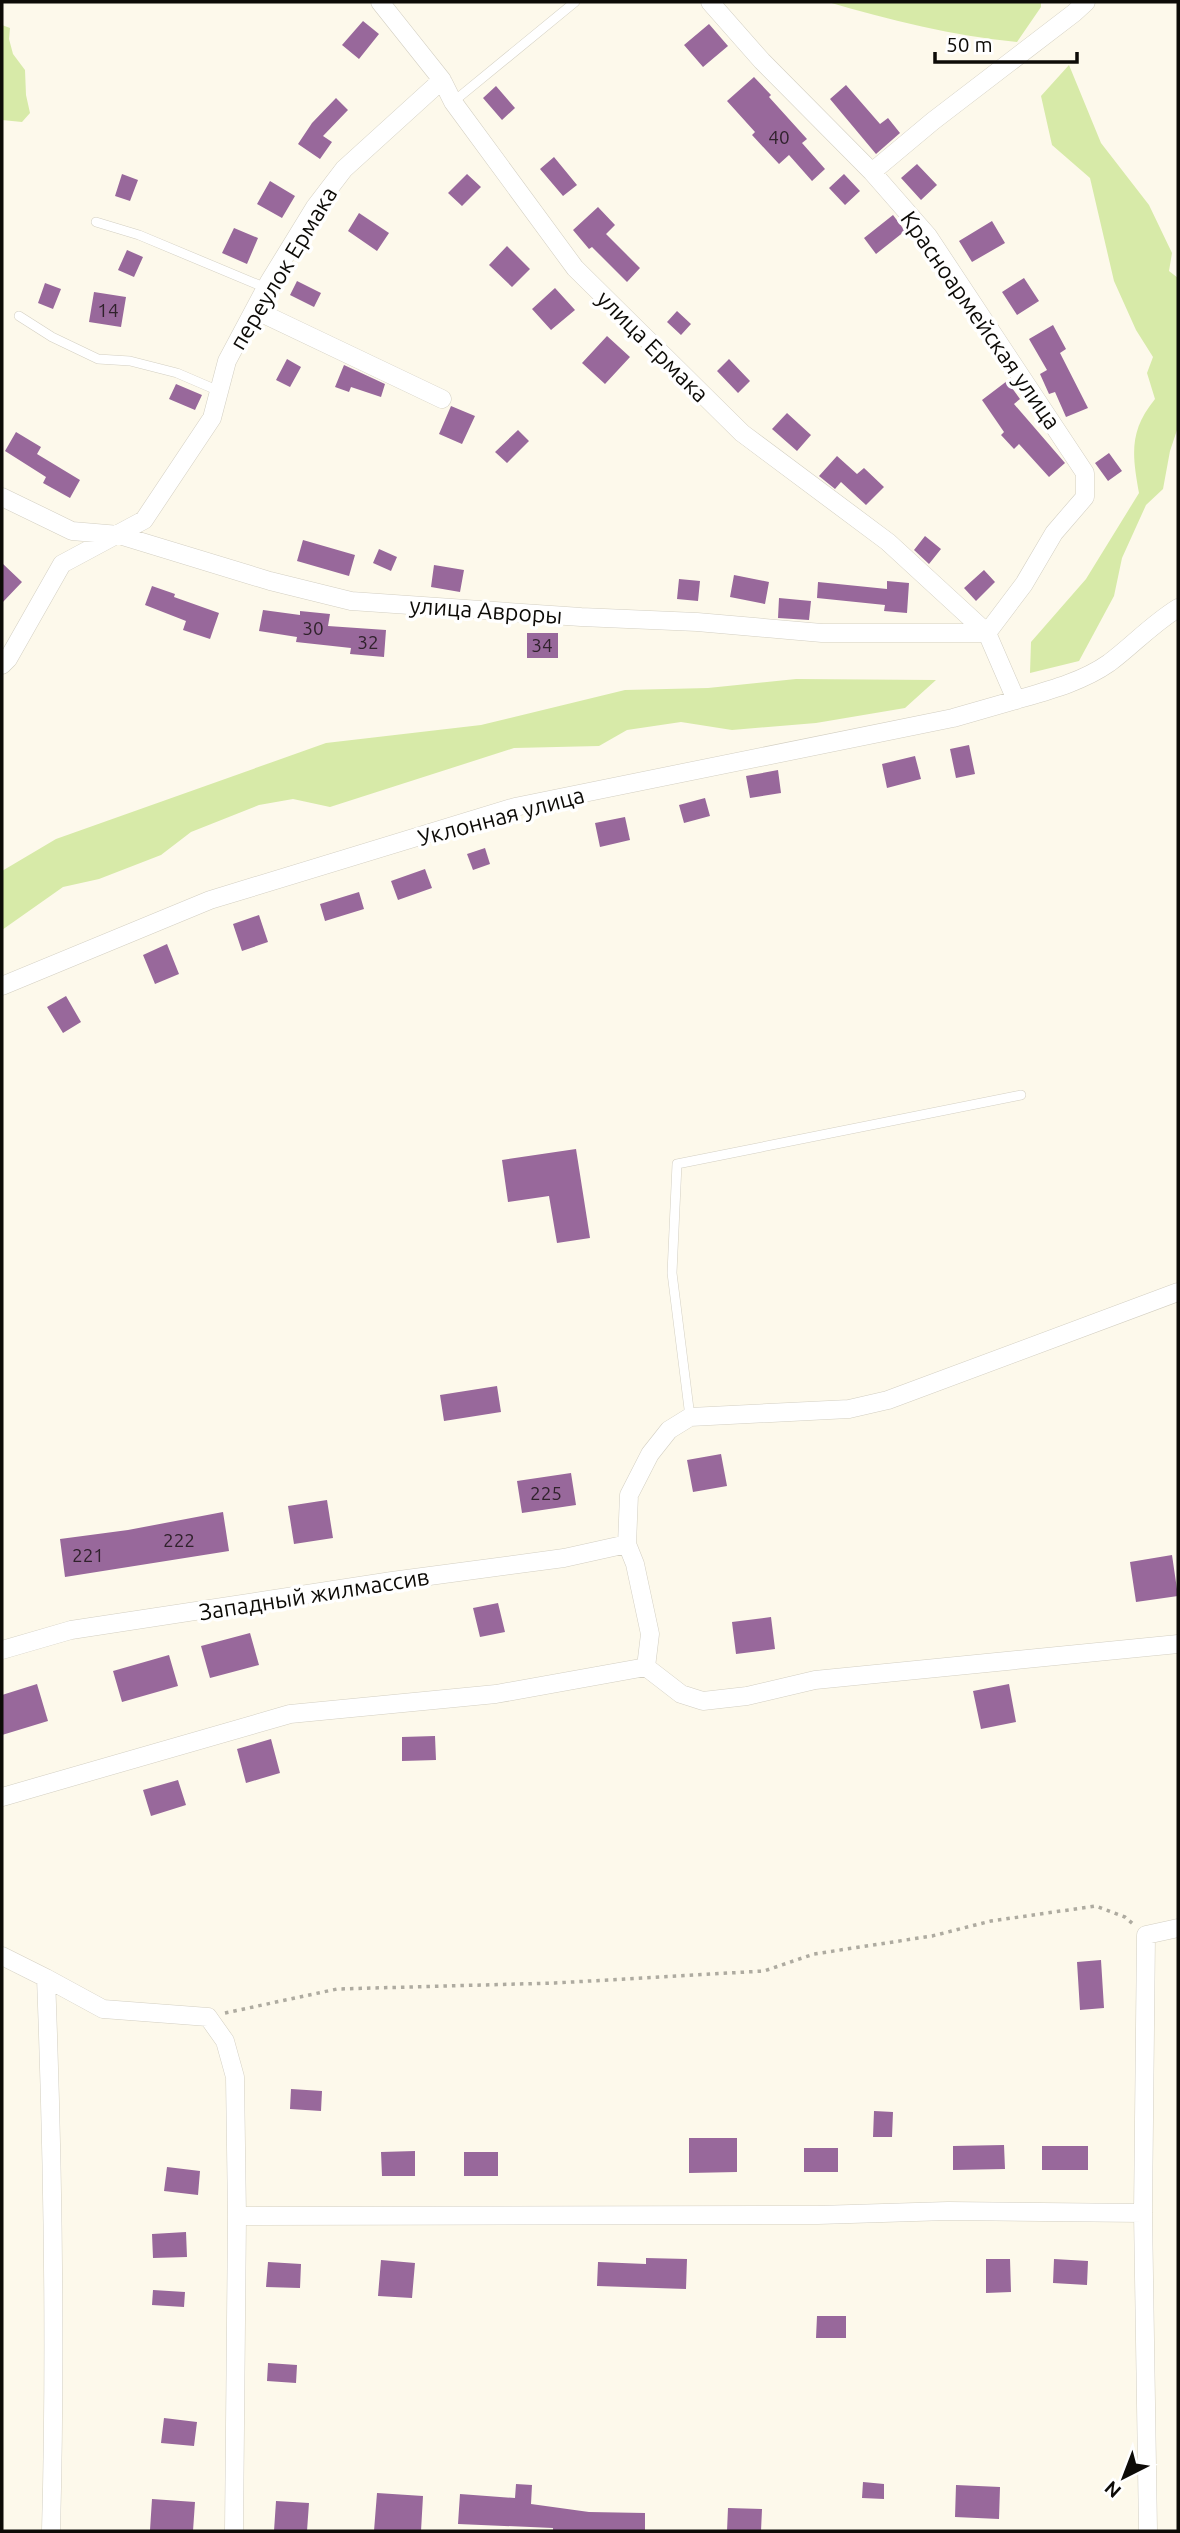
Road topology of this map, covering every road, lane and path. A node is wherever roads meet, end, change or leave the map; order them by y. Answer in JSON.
{"nodes":[{"id":1,"x":380,"y":2,"type":"edge"},
{"id":2,"x":575,"y":2,"type":"edge"},
{"id":3,"x":710,"y":2,"type":"edge"},
{"id":4,"x":1086,"y":2,"type":"edge"},
{"id":5,"x":442,"y":80,"type":"junction"},
{"id":6,"x":453,"y":102,"type":"junction"},
{"id":7,"x":872,"y":172,"type":"junction"},
{"id":8,"x":96,"y":222,"type":"dead end"},
{"id":9,"x":266,"y":288,"type":"junction"},
{"id":10,"x":255,"y":310,"type":"junction"},
{"id":11,"x":19,"y":316,"type":"dead end"},
{"id":12,"x":219,"y":391,"type":"junction"},
{"id":13,"x":442,"y":399,"type":"dead end"},
{"id":14,"x":2,"y":497,"type":"edge"},
{"id":15,"x":119,"y":534,"type":"junction"},
{"id":16,"x":1178,"y":608,"type":"edge"},
{"id":17,"x":987,"y":633,"type":"junction"},
{"id":18,"x":2,"y":665,"type":"edge"},
{"id":19,"x":1016,"y":700,"type":"junction"},
{"id":20,"x":2,"y":986,"type":"edge"},
{"id":21,"x":1021,"y":1096,"type":"dead end"},
{"id":22,"x":1178,"y":1292,"type":"edge"},
{"id":23,"x":690,"y":1417,"type":"junction"},
{"id":24,"x":627,"y":1544,"type":"junction"},
{"id":25,"x":1178,"y":1644,"type":"edge"},
{"id":26,"x":2,"y":1650,"type":"edge"},
{"id":27,"x":646,"y":1667,"type":"junction"},
{"id":28,"x":2,"y":1797,"type":"edge"},
{"id":29,"x":1178,"y":1928,"type":"edge"},
{"id":30,"x":1146,"y":1935,"type":"junction"},
{"id":31,"x":2,"y":1956,"type":"edge"},
{"id":32,"x":46,"y":1978,"type":"junction"},
{"id":33,"x":208,"y":2017,"type":"junction"},
{"id":34,"x":1143,"y":2213,"type":"junction"},
{"id":35,"x":237,"y":2216,"type":"junction"},
{"id":36,"x":51,"y":2531,"type":"edge"},
{"id":37,"x":234,"y":2531,"type":"edge"},
{"id":38,"x":1148,"y":2531,"type":"edge"}],
"edges":[{"from":1,"to":5,"type":"street","name":"улица Ермака"},
{"from":2,"to":6,"type":"lane"},
{"from":3,"to":7,"type":"street","name":"Красноармейская улица"},
{"from":4,"to":7,"type":"street"},
{"from":5,"to":6,"type":"street","name":"улица Ермака"},
{"from":5,"to":9,"type":"street","name":"переулок Ермака"},
{"from":6,"to":17,"type":"street","name":"улица Ермака"},
{"from":7,"to":17,"type":"street","name":"Красноармейская улица"},
{"from":8,"to":9,"type":"lane"},
{"from":9,"to":10,"type":"street","name":"переулок Ермака"},
{"from":10,"to":12,"type":"street","name":"переулок Ермака"},
{"from":10,"to":13,"type":"street"},
{"from":11,"to":12,"type":"lane"},
{"from":12,"to":15,"type":"street","name":"переулок Ермака"},
{"from":14,"to":15,"type":"street","name":"улица Авроры"},
{"from":15,"to":17,"type":"street","name":"улица Авроры"},
{"from":15,"to":18,"type":"street","name":"переулок Ермака"},
{"from":16,"to":19,"type":"street","name":"Уклонная улица"},
{"from":17,"to":19,"type":"street"},
{"from":19,"to":20,"type":"street","name":"Уклонная улица"},
{"from":21,"to":23,"type":"lane"},
{"from":22,"to":23,"type":"street"},
{"from":23,"to":24,"type":"street"},
{"from":24,"to":26,"type":"street","name":"Западный жилмассив"},
{"from":24,"to":27,"type":"street"},
{"from":25,"to":27,"type":"street"},
{"from":27,"to":28,"type":"street"},
{"from":29,"to":30,"type":"street"},
{"from":30,"to":33,"type":"path"},
{"from":30,"to":34,"type":"street"},
{"from":31,"to":32,"type":"street"},
{"from":32,"to":33,"type":"street"},
{"from":32,"to":36,"type":"street"},
{"from":33,"to":35,"type":"street"},
{"from":34,"to":35,"type":"street"},
{"from":34,"to":38,"type":"street"},
{"from":35,"to":37,"type":"street"}]}
